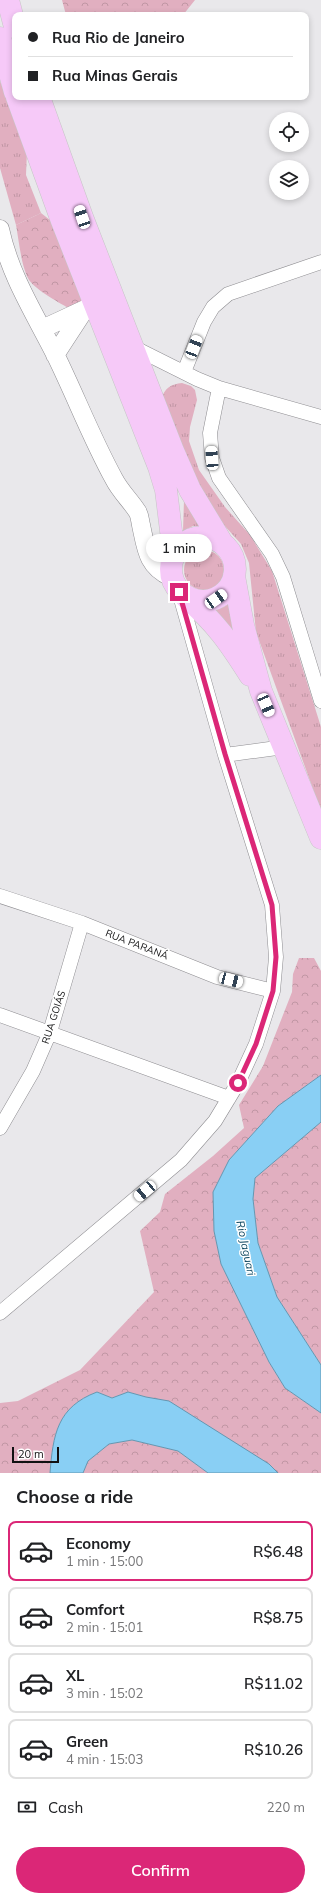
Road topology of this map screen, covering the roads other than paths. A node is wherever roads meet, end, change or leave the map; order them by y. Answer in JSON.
{"nodes":[{"id":1,"x":8,"y":0,"type":"edge"},
{"id":2,"x":12,"y":15,"type":"edge"},
{"id":3,"x":0,"y":38,"type":"edge"},
{"id":4,"x":12,"y":81,"type":"edge"},
{"id":5,"x":18,"y":100,"type":"edge"},
{"id":6,"x":40,"y":100,"type":"edge"},
{"id":7,"x":1,"y":240,"type":"edge"},
{"id":8,"x":321,"y":262,"type":"edge"},
{"id":9,"x":90,"y":306,"type":"junction"},
{"id":10,"x":42,"y":329,"type":"junction"},
{"id":11,"x":133,"y":347,"type":"junction"},
{"id":12,"x":56,"y":357,"type":"junction"},
{"id":13,"x":184,"y":372,"type":"junction"},
{"id":14,"x":219,"y":388,"type":"junction"},
{"id":15,"x":321,"y":417,"type":"edge"},
{"id":16,"x":222,"y":543,"type":"junction"},
{"id":17,"x":174,"y":555,"type":"junction"},
{"id":18,"x":234,"y":576,"type":"junction"},
{"id":19,"x":179,"y":589,"type":"junction"},
{"id":20,"x":261,"y":691,"type":"junction"},
{"id":21,"x":321,"y":700,"type":"edge"},
{"id":22,"x":284,"y":747,"type":"junction"},
{"id":23,"x":225,"y":754,"type":"junction"},
{"id":24,"x":321,"y":838,"type":"edge"},
{"id":25,"x":0,"y":896,"type":"edge"},
{"id":26,"x":82,"y":923,"type":"junction"},
{"id":27,"x":273,"y":991,"type":"junction"},
{"id":28,"x":0,"y":1015,"type":"edge"},
{"id":29,"x":50,"y":1032,"type":"junction"},
{"id":30,"x":229,"y":1098,"type":"junction"},
{"id":31,"x":0,"y":1128,"type":"edge"},
{"id":32,"x":0,"y":1313,"type":"edge"}],
"edges":[{"from":1,"to":2,"type":"main road"},
{"from":3,"to":4,"type":"main road"},
{"from":5,"to":9,"type":"main road"},
{"from":6,"to":11,"type":"main road"},
{"from":7,"to":10,"type":"street"},
{"from":8,"to":13,"type":"street"},
{"from":9,"to":10,"type":"street"},
{"from":9,"to":12,"type":"street"},
{"from":9,"to":17,"type":"main road"},
{"from":10,"to":12,"type":"street"},
{"from":11,"to":13,"type":"street"},
{"from":11,"to":16,"type":"main road"},
{"from":12,"to":19,"type":"street"},
{"from":13,"to":14,"type":"street"},
{"from":14,"to":15,"type":"street"},
{"from":14,"to":21,"type":"street"},
{"from":16,"to":17,"type":"main road"},
{"from":16,"to":18,"type":"main road"},
{"from":17,"to":19,"type":"main road"},
{"from":18,"to":19,"type":"main road"},
{"from":18,"to":20,"type":"main road"},
{"from":19,"to":20,"type":"main road"},
{"from":19,"to":23,"type":"street"},
{"from":20,"to":22,"type":"main road"},
{"from":22,"to":23,"type":"street"},
{"from":22,"to":24,"type":"main road"},
{"from":23,"to":27,"type":"street"},
{"from":25,"to":26,"type":"street","name":"RUA PARANÁ"},
{"from":26,"to":27,"type":"street","name":"RUA PARANÁ"},
{"from":26,"to":29,"type":"street","name":"RUA GOIÁS"},
{"from":27,"to":30,"type":"street"},
{"from":28,"to":29,"type":"street"},
{"from":29,"to":30,"type":"street"},
{"from":29,"to":31,"type":"street","name":"RUA GOIÁS"},
{"from":30,"to":32,"type":"street"}]}
